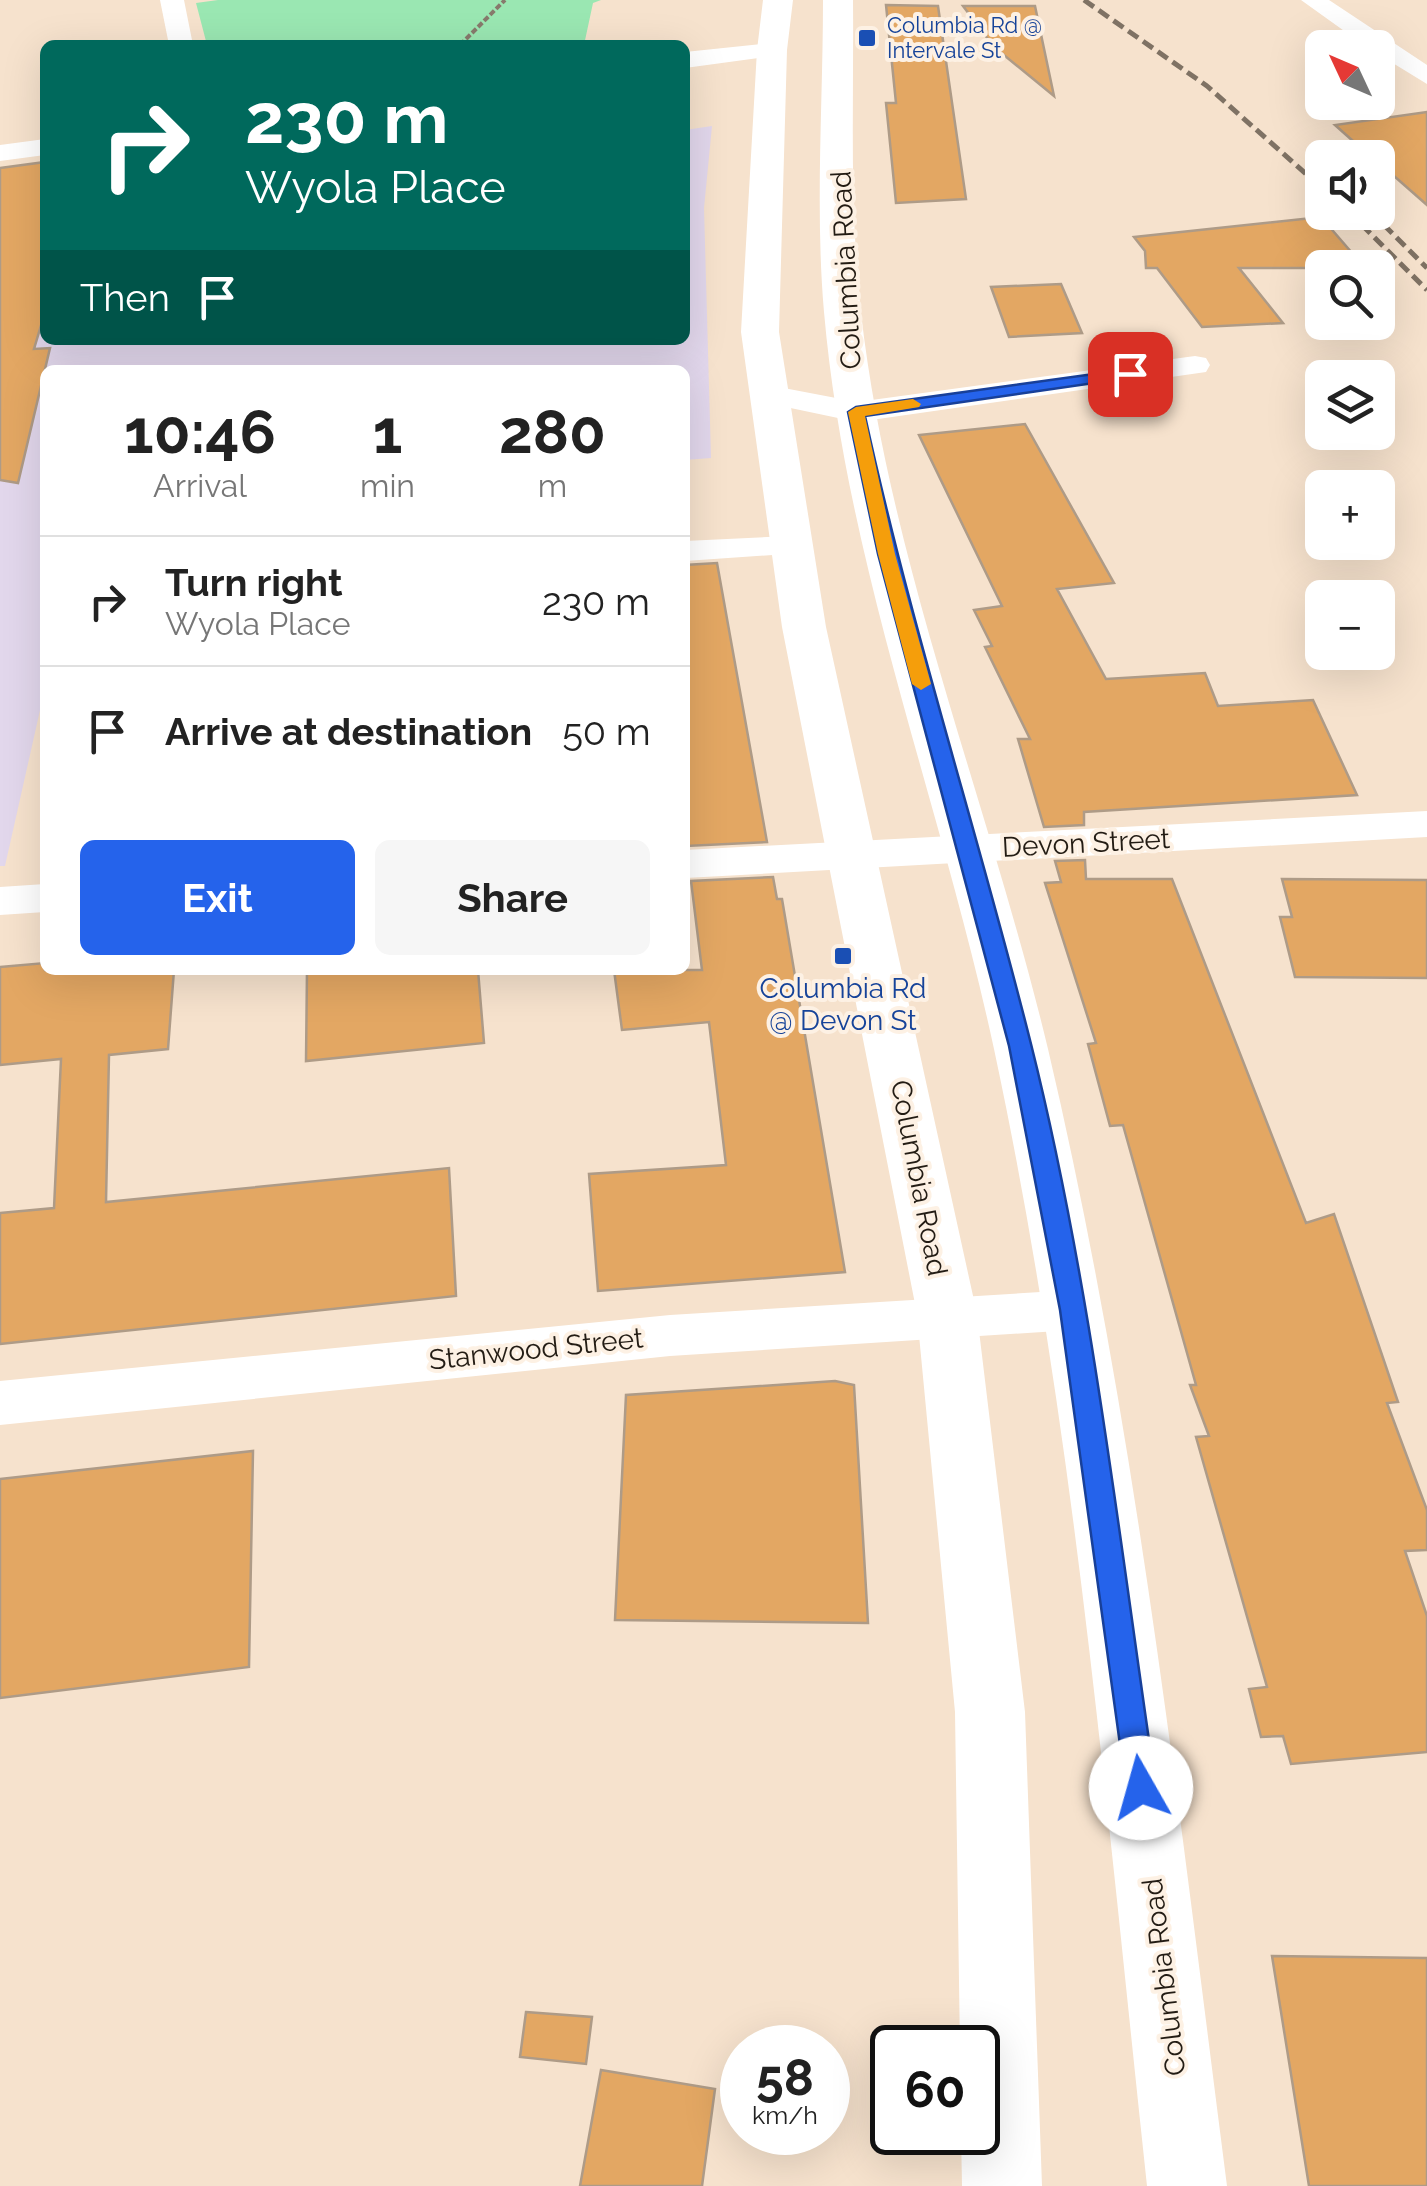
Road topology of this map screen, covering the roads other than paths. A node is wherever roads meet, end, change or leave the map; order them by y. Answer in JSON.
{"nodes":[{"id":1,"x":172,"y":0,"type":"edge"},
{"id":2,"x":778,"y":0,"type":"edge"},
{"id":3,"x":838,"y":0,"type":"edge"},
{"id":4,"x":1313,"y":0,"type":"edge"},
{"id":5,"x":180,"y":40,"type":"edge"},
{"id":6,"x":772,"y":50,"type":"junction"},
{"id":7,"x":690,"y":59,"type":"edge"},
{"id":8,"x":1427,"y":76,"type":"edge"},
{"id":9,"x":40,"y":148,"type":"edge"},
{"id":10,"x":0,"y":153,"type":"edge"},
{"id":11,"x":1195,"y":365,"type":"dead end"},
{"id":12,"x":768,"y":394,"type":"junction"},
{"id":13,"x":856,"y":412,"type":"junction"},
{"id":14,"x":789,"y":546,"type":"junction"},
{"id":15,"x":690,"y":551,"type":"edge"},
{"id":16,"x":1427,"y":824,"type":"edge"},
{"id":17,"x":966,"y":850,"type":"junction"},
{"id":18,"x":849,"y":856,"type":"junction"},
{"id":19,"x":690,"y":864,"type":"edge"},
{"id":20,"x":40,"y":898,"type":"edge"},
{"id":21,"x":0,"y":901,"type":"edge"},
{"id":22,"x":1073,"y":1310,"type":"junction"},
{"id":23,"x":947,"y":1314,"type":"junction"},
{"id":24,"x":0,"y":1403,"type":"edge"},
{"id":25,"x":1002,"y":2186,"type":"edge"},
{"id":26,"x":1187,"y":2186,"type":"edge"}],
"edges":[{"from":1,"to":5,"type":"street"},
{"from":2,"to":6,"type":"main road","name":"Columbia Road"},
{"from":3,"to":13,"type":"main road","name":"Columbia Road"},
{"from":4,"to":8,"type":"street"},
{"from":6,"to":7,"type":"street"},
{"from":6,"to":12,"type":"main road","name":"Columbia Road"},
{"from":9,"to":10,"type":"street"},
{"from":11,"to":13,"type":"street"},
{"from":12,"to":13,"type":"street"},
{"from":12,"to":14,"type":"main road","name":"Columbia Road"},
{"from":13,"to":17,"type":"main road","name":"Columbia Road"},
{"from":14,"to":15,"type":"street"},
{"from":14,"to":18,"type":"main road","name":"Columbia Road"},
{"from":16,"to":17,"type":"street","name":"Devon Street"},
{"from":17,"to":18,"type":"street","name":"Devon Street"},
{"from":17,"to":22,"type":"main road","name":"Columbia Road"},
{"from":18,"to":19,"type":"street","name":"Devon Street"},
{"from":18,"to":23,"type":"main road","name":"Columbia Road"},
{"from":20,"to":21,"type":"street"},
{"from":22,"to":23,"type":"street","name":"Stanwood Street"},
{"from":22,"to":26,"type":"main road","name":"Columbia Road"},
{"from":23,"to":24,"type":"street","name":"Stanwood Street"},
{"from":23,"to":25,"type":"main road","name":"Columbia Road"}]}
